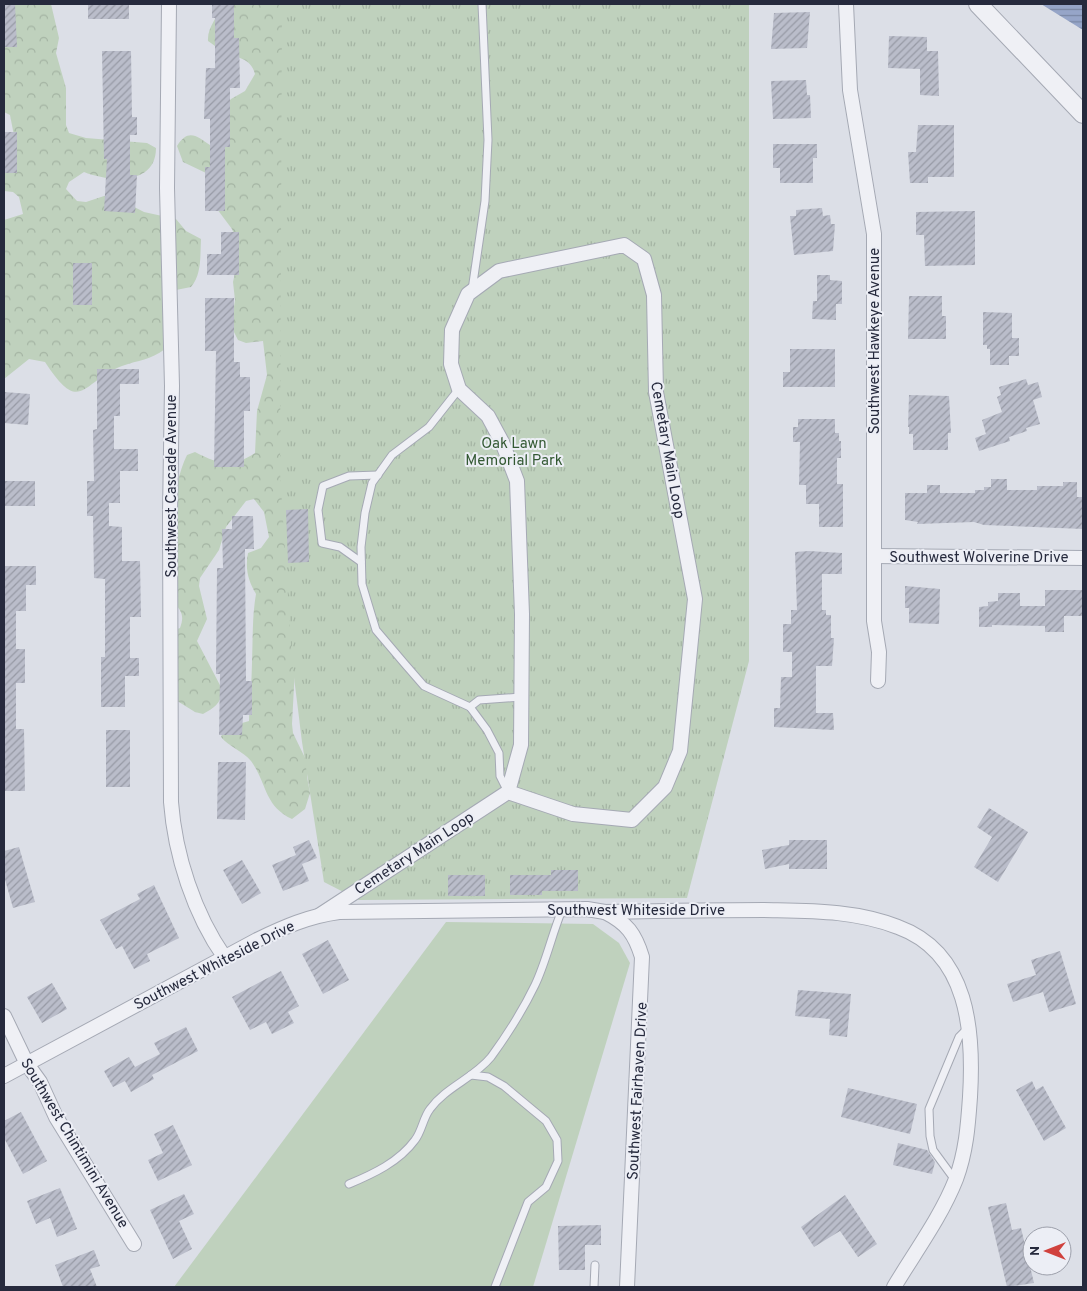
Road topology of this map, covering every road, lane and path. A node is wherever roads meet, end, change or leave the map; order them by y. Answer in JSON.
{"nodes":[{"id":1,"x":169,"y":4,"type":"edge"},
{"id":2,"x":482,"y":4,"type":"edge"},
{"id":3,"x":846,"y":4,"type":"edge"},
{"id":4,"x":978,"y":4,"type":"edge"},
{"id":5,"x":1083,"y":114,"type":"edge"},
{"id":6,"x":472,"y":291,"type":"junction"},
{"id":7,"x":459,"y":389,"type":"junction"},
{"id":8,"x":378,"y":475,"type":"junction"},
{"id":9,"x":874,"y":556,"type":"junction"},
{"id":10,"x":1083,"y":558,"type":"edge"},
{"id":11,"x":361,"y":562,"type":"junction"},
{"id":12,"x":878,"y":681,"type":"dead end"},
{"id":13,"x":521,"y":697,"type":"junction"},
{"id":14,"x":470,"y":707,"type":"junction"},
{"id":15,"x":508,"y":792,"type":"junction"},
{"id":16,"x":562,"y":910,"type":"junction"},
{"id":17,"x":605,"y":912,"type":"junction"},
{"id":18,"x":320,"y":915,"type":"junction"},
{"id":19,"x":225,"y":958,"type":"junction"},
{"id":20,"x":4,"y":1016,"type":"edge"},
{"id":21,"x":969,"y":1026,"type":"junction"},
{"id":22,"x":27,"y":1064,"type":"junction"},
{"id":23,"x":471,"y":1075,"type":"junction"},
{"id":24,"x":4,"y":1076,"type":"edge"},
{"id":25,"x":956,"y":1180,"type":"junction"},
{"id":26,"x":349,"y":1184,"type":"dead end"},
{"id":27,"x":134,"y":1244,"type":"dead end"},
{"id":28,"x":595,"y":1265,"type":"dead end"},
{"id":29,"x":495,"y":1287,"type":"edge"},
{"id":30,"x":594,"y":1287,"type":"edge"},
{"id":31,"x":627,"y":1287,"type":"edge"},
{"id":32,"x":894,"y":1287,"type":"edge"}],
"edges":[{"from":1,"to":19,"type":"street","name":"Southwest Cascade Avenue"},
{"from":2,"to":6,"type":"lane"},
{"from":3,"to":9,"type":"street","name":"Southwest Hawkeye Avenue"},
{"from":4,"to":5,"type":"street"},
{"from":6,"to":7,"type":"street","name":"Cemetary Main Loop"},
{"from":6,"to":15,"type":"street","name":"Cemetary Main Loop"},
{"from":7,"to":8,"type":"lane"},
{"from":7,"to":13,"type":"street","name":"Cemetary Main Loop"},
{"from":8,"to":11,"type":"lane"},
{"from":8,"to":11,"type":"lane"},
{"from":9,"to":10,"type":"street","name":"Southwest Wolverine Drive"},
{"from":9,"to":12,"type":"street","name":"Southwest Hawkeye Avenue"},
{"from":11,"to":14,"type":"lane"},
{"from":13,"to":14,"type":"lane"},
{"from":13,"to":15,"type":"street","name":"Cemetary Main Loop"},
{"from":14,"to":15,"type":"lane"},
{"from":15,"to":18,"type":"street","name":"Cemetary Main Loop"},
{"from":16,"to":17,"type":"street","name":"Southwest Whiteside Drive"},
{"from":16,"to":18,"type":"street","name":"Southwest Whiteside Drive"},
{"from":16,"to":23,"type":"lane"},
{"from":17,"to":21,"type":"street","name":"Southwest Whiteside Drive"},
{"from":17,"to":31,"type":"street","name":"Southwest Fairhaven Drive"},
{"from":18,"to":19,"type":"street","name":"Southwest Whiteside Drive"},
{"from":19,"to":22,"type":"street","name":"Southwest Whiteside Drive"},
{"from":20,"to":22,"type":"street","name":"Southwest Chintimini Avenue"},
{"from":21,"to":25,"type":"street","name":"Southwest Whiteside Drive"},
{"from":21,"to":25,"type":"lane"},
{"from":22,"to":24,"type":"street","name":"Southwest Whiteside Drive"},
{"from":22,"to":27,"type":"street","name":"Southwest Chintimini Avenue"},
{"from":23,"to":26,"type":"lane"},
{"from":23,"to":29,"type":"lane"},
{"from":25,"to":32,"type":"street","name":"Southwest Whiteside Drive"},
{"from":28,"to":30,"type":"lane"}]}
